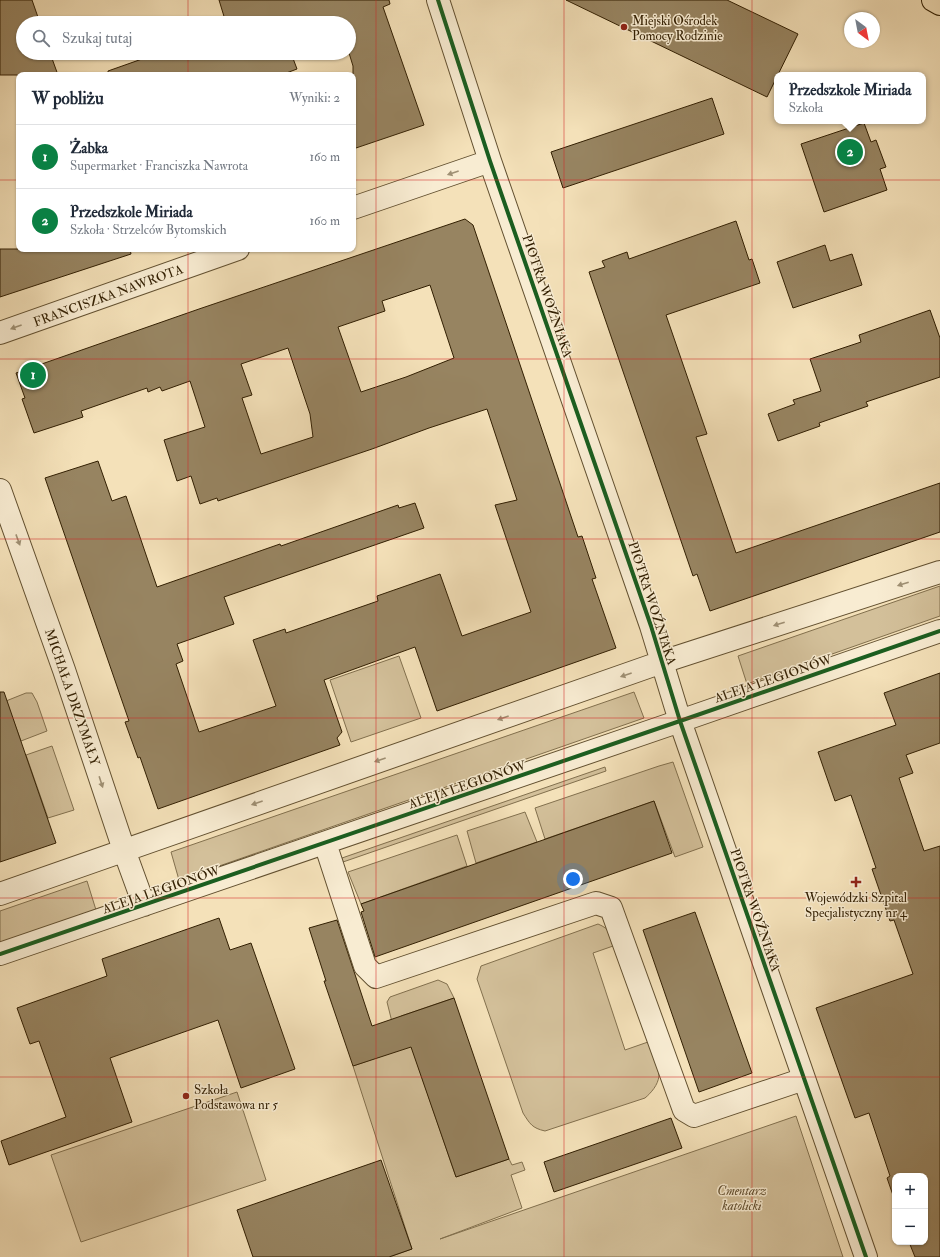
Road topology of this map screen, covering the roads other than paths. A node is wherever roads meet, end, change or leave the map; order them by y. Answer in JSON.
{"nodes":[{"id":1,"x":438,"y":0,"type":"edge"},
{"id":2,"x":933,"y":0,"type":"edge"},
{"id":3,"x":940,"y":4,"type":"edge"},
{"id":4,"x":490,"y":161,"type":"junction"},
{"id":5,"x":356,"y":207,"type":"edge"},
{"id":6,"x":230,"y":252,"type":"edge"},
{"id":7,"x":0,"y":333,"type":"edge"},
{"id":8,"x":0,"y":490,"type":"edge"},
{"id":9,"x":940,"y":572,"type":"edge"},
{"id":10,"x":940,"y":631,"type":"edge"},
{"id":11,"x":662,"y":662,"type":"junction"},
{"id":12,"x":680,"y":721,"type":"junction"},
{"id":13,"x":325,"y":843,"type":"junction"},
{"id":14,"x":124,"y":850,"type":"junction"},
{"id":15,"x":0,"y":894,"type":"edge"},
{"id":16,"x":144,"y":905,"type":"junction"},
{"id":17,"x":0,"y":954,"type":"edge"},
{"id":18,"x":804,"y":1079,"type":"junction"},
{"id":19,"x":866,"y":1257,"type":"edge"}],
"edges":[{"from":1,"to":4,"type":"street","name":"PIOTRA WOŹNIAKA"},
{"from":2,"to":3,"type":"main road"},
{"from":4,"to":5,"type":"street","one_way":true},
{"from":4,"to":11,"type":"street","name":"PIOTRA WOŹNIAKA"},
{"from":6,"to":7,"type":"street","name":"FRANCISZKA NAWROTA","one_way":true},
{"from":8,"to":14,"type":"street","name":"MICHAŁA DRZYMAŁY","one_way":true},
{"from":9,"to":11,"type":"street","one_way":true},
{"from":10,"to":12,"type":"street","name":"ALEJA LEGIONÓW"},
{"from":11,"to":12,"type":"street","name":"PIOTRA WOŹNIAKA"},
{"from":11,"to":14,"type":"street","one_way":true},
{"from":12,"to":13,"type":"street","name":"ALEJA LEGIONÓW"},
{"from":12,"to":18,"type":"street","name":"PIOTRA WOŹNIAKA"},
{"from":13,"to":16,"type":"street","name":"ALEJA LEGIONÓW"},
{"from":13,"to":18,"type":"street"},
{"from":14,"to":15,"type":"street"},
{"from":14,"to":16,"type":"street","name":"MICHAŁA DRZYMAŁY"},
{"from":16,"to":17,"type":"street","name":"ALEJA LEGIONÓW"},
{"from":18,"to":19,"type":"street","name":"PIOTRA WOŹNIAKA"}]}
